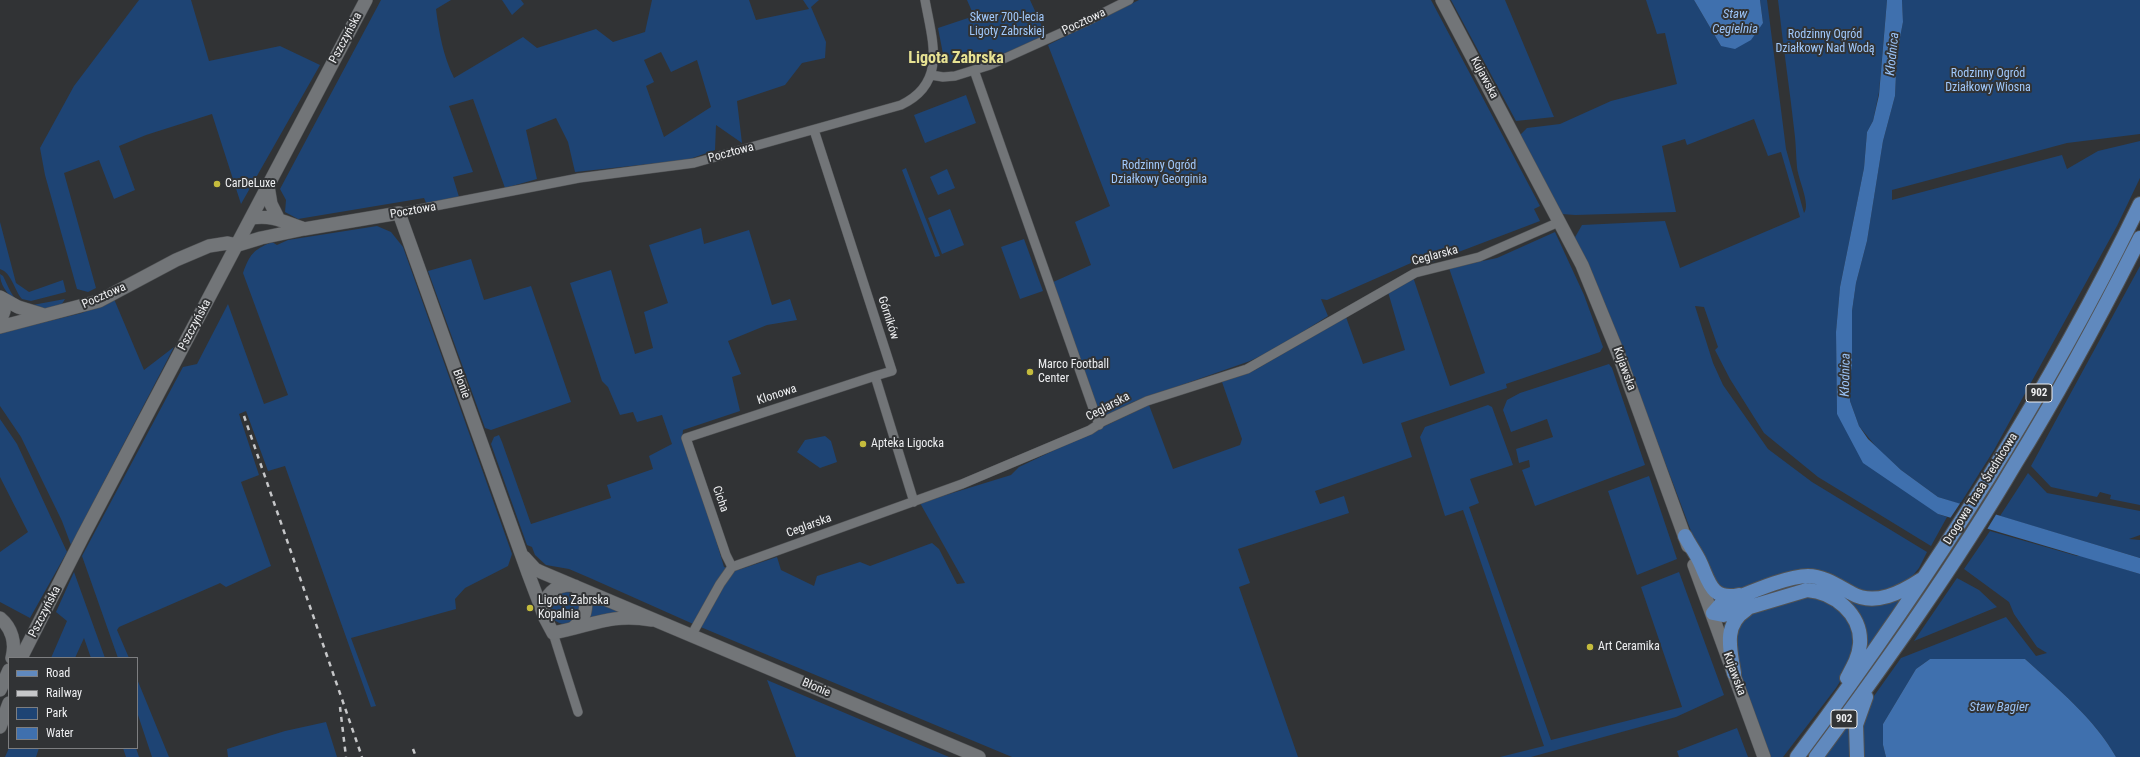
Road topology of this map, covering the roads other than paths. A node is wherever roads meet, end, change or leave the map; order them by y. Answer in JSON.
{"nodes":[{"id":1,"x":366,"y":0,"type":"edge"},
{"id":2,"x":925,"y":0,"type":"edge"},
{"id":3,"x":1128,"y":0,"type":"edge"},
{"id":4,"x":1442,"y":0,"type":"edge"},
{"id":5,"x":974,"y":70,"type":"junction"},
{"id":6,"x":931,"y":75,"type":"junction"},
{"id":7,"x":814,"y":130,"type":"junction"},
{"id":8,"x":268,"y":186,"type":"junction"},
{"id":9,"x":2140,"y":204,"type":"edge"},
{"id":10,"x":399,"y":213,"type":"junction"},
{"id":11,"x":251,"y":218,"type":"junction"},
{"id":12,"x":278,"y":218,"type":"junction"},
{"id":13,"x":1559,"y":222,"type":"junction"},
{"id":14,"x":304,"y":228,"type":"junction"},
{"id":15,"x":269,"y":236,"type":"junction"},
{"id":16,"x":2140,"y":238,"type":"edge"},
{"id":17,"x":238,"y":245,"type":"junction"},
{"id":18,"x":0,"y":297,"type":"edge"},
{"id":19,"x":48,"y":315,"type":"junction"},
{"id":20,"x":0,"y":322,"type":"edge"},
{"id":21,"x":0,"y":328,"type":"edge"},
{"id":22,"x":875,"y":376,"type":"junction"},
{"id":23,"x":1099,"y":425,"type":"junction"},
{"id":24,"x":686,"y":438,"type":"joint"},
{"id":25,"x":914,"y":502,"type":"junction"},
{"id":26,"x":1685,"y":536,"type":"junction"},
{"id":27,"x":523,"y":555,"type":"junction"},
{"id":28,"x":732,"y":567,"type":"junction"},
{"id":29,"x":1926,"y":576,"type":"junction"},
{"id":30,"x":573,"y":585,"type":"junction"},
{"id":31,"x":1755,"y":598,"type":"junction"},
{"id":32,"x":543,"y":612,"type":"junction"},
{"id":33,"x":1712,"y":613,"type":"junction"},
{"id":34,"x":0,"y":618,"type":"edge"},
{"id":35,"x":652,"y":620,"type":"junction"},
{"id":36,"x":574,"y":628,"type":"junction"},
{"id":37,"x":553,"y":633,"type":"junction"},
{"id":38,"x":691,"y":636,"type":"junction"},
{"id":39,"x":24,"y":653,"type":"edge"},
{"id":40,"x":12,"y":657,"type":"edge"},
{"id":41,"x":8,"y":672,"type":"edge"},
{"id":42,"x":1734,"y":673,"type":"junction"},
{"id":43,"x":1872,"y":681,"type":"junction"},
{"id":44,"x":8,"y":682,"type":"edge"},
{"id":45,"x":0,"y":690,"type":"edge"},
{"id":46,"x":0,"y":696,"type":"edge"},
{"id":47,"x":8,"y":706,"type":"edge"},
{"id":48,"x":578,"y":712,"type":"dead end"},
{"id":49,"x":1824,"y":722,"type":"junction"},
{"id":50,"x":0,"y":727,"type":"edge"},
{"id":51,"x":979,"y":757,"type":"edge"},
{"id":52,"x":1764,"y":757,"type":"edge"},
{"id":53,"x":1797,"y":757,"type":"edge"},
{"id":54,"x":1816,"y":757,"type":"edge"},
{"id":55,"x":1857,"y":757,"type":"edge"}],
"edges":[{"from":1,"to":8,"type":"street","name":"Pszczyńska"},
{"from":2,"to":6,"type":"street"},
{"from":3,"to":5,"type":"street","name":"Pocztowa"},
{"from":4,"to":13,"type":"street","name":"Kujawska"},
{"from":5,"to":6,"type":"street","name":"Pocztowa"},
{"from":5,"to":23,"type":"street"},
{"from":6,"to":7,"type":"street","name":"Pocztowa"},
{"from":7,"to":10,"type":"street","name":"Pocztowa"},
{"from":7,"to":22,"type":"street","name":"Górników"},
{"from":8,"to":11,"type":"street","name":"Pszczyńska"},
{"from":8,"to":12,"type":"street"},
{"from":9,"to":29,"type":"main road","name":"Drogowa Trasa Średnicowa","number":"902"},
{"from":10,"to":14,"type":"street","name":"Pocztowa"},
{"from":10,"to":27,"type":"street","name":"Błonie"},
{"from":11,"to":12,"type":"street"},
{"from":11,"to":15,"type":"street"},
{"from":11,"to":17,"type":"street","name":"Pszczyńska"},
{"from":12,"to":14,"type":"street"},
{"from":13,"to":23,"type":"street","name":"Ceglarska"},
{"from":13,"to":26,"type":"street","name":"Kujawska"},
{"from":14,"to":15,"type":"street","name":"Pocztowa"},
{"from":15,"to":17,"type":"street","name":"Pocztowa"},
{"from":16,"to":43,"type":"main road","name":"Drogowa Trasa Średnicowa","number":"902"},
{"from":17,"to":19,"type":"street","name":"Pocztowa"},
{"from":17,"to":39,"type":"street","name":"Pszczyńska"},
{"from":18,"to":19,"type":"street"},
{"from":18,"to":20,"type":"street"},
{"from":19,"to":21,"type":"street","name":"Pocztowa"},
{"from":22,"to":24,"type":"street","name":"Klonowa"},
{"from":22,"to":25,"type":"street"},
{"from":23,"to":25,"type":"street","name":"Ceglarska"},
{"from":24,"to":28,"type":"street","name":"Cicha"},
{"from":25,"to":28,"type":"street","name":"Ceglarska"},
{"from":26,"to":31,"type":"main road"},
{"from":26,"to":33,"type":"street","name":"Kujawska"},
{"from":27,"to":30,"type":"street","name":"Błonie"},
{"from":27,"to":32,"type":"street","name":"Błonie"},
{"from":28,"to":38,"type":"street"},
{"from":29,"to":31,"type":"main road"},
{"from":29,"to":49,"type":"main road","name":"Drogowa Trasa Średnicowa","number":"902"},
{"from":30,"to":32,"type":"street"},
{"from":30,"to":35,"type":"street","name":"Błonie"},
{"from":30,"to":36,"type":"street"},
{"from":31,"to":33,"type":"main road"},
{"from":31,"to":42,"type":"main road"},
{"from":31,"to":49,"type":"main road"},
{"from":32,"to":37,"type":"street","name":"Błonie"},
{"from":33,"to":42,"type":"street","name":"Kujawska"},
{"from":34,"to":40,"type":"street"},
{"from":35,"to":36,"type":"street","name":"Błonie"},
{"from":35,"to":38,"type":"street","name":"Błonie"},
{"from":36,"to":37,"type":"street","name":"Błonie"},
{"from":37,"to":48,"type":"street","name":"Błonie"},
{"from":38,"to":51,"type":"street","name":"Błonie"},
{"from":41,"to":45,"type":"street"},
{"from":42,"to":52,"type":"street","name":"Kujawska"},
{"from":43,"to":54,"type":"main road","name":"Drogowa Trasa Średnicowa","number":"902"},
{"from":43,"to":55,"type":"main road"},
{"from":44,"to":46,"type":"street"},
{"from":47,"to":50,"type":"street"},
{"from":49,"to":53,"type":"main road","name":"Drogowa Trasa Średnicowa","number":"902"}]}
